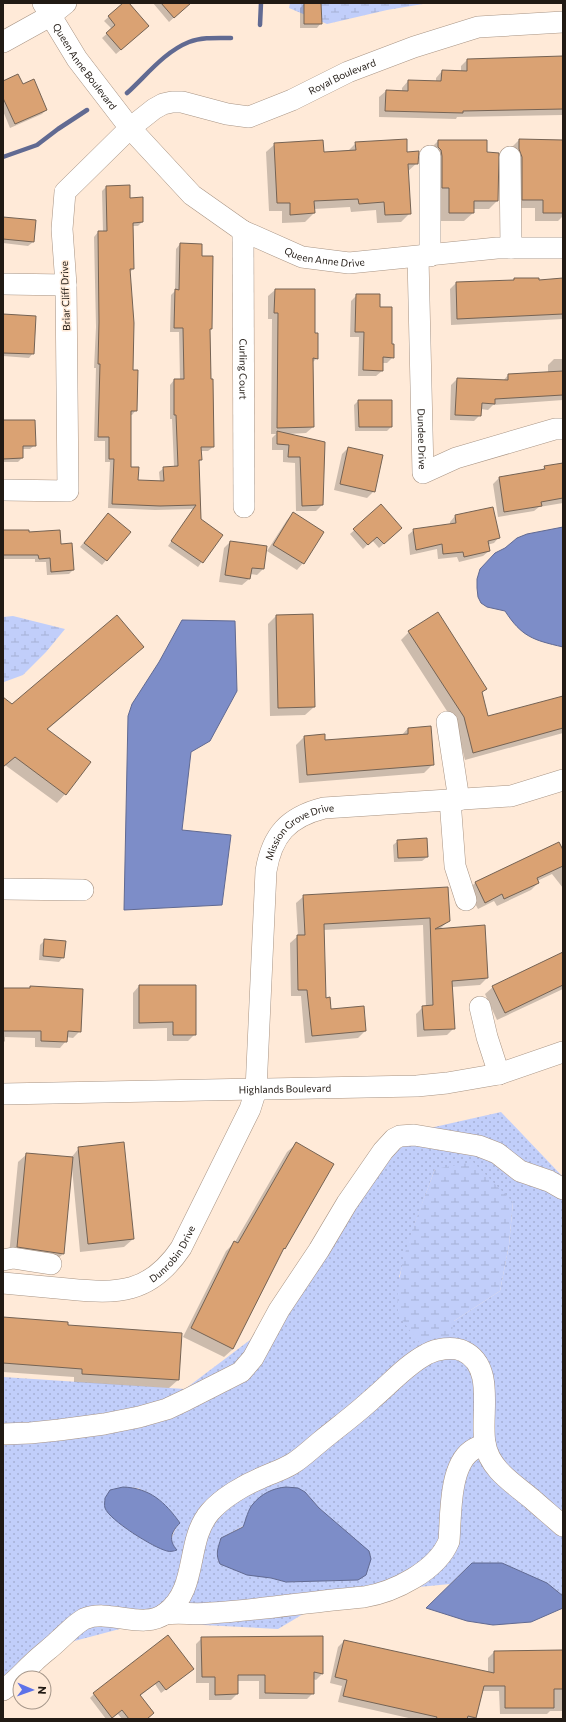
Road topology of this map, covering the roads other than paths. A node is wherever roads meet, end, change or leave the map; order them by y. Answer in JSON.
{"nodes":[{"id":1,"x":66,"y":3,"type":"edge"},
{"id":2,"x":47,"y":10,"type":"edge"},
{"id":3,"x":563,"y":22,"type":"edge"},
{"id":4,"x":3,"y":42,"type":"edge"},
{"id":5,"x":130,"y":128,"type":"junction"},
{"id":6,"x":430,"y":156,"type":"dead end"},
{"id":7,"x":510,"y":157,"type":"dead end"},
{"id":8,"x":243,"y":231,"type":"junction"},
{"id":9,"x":511,"y":248,"type":"junction"},
{"id":10,"x":563,"y":248,"type":"edge"},
{"id":11,"x":424,"y":257,"type":"junction"},
{"id":12,"x":3,"y":284,"type":"edge"},
{"id":13,"x":66,"y":284,"type":"junction"},
{"id":14,"x":563,"y":429,"type":"edge"},
{"id":15,"x":3,"y":490,"type":"edge"},
{"id":16,"x":244,"y":507,"type":"dead end"},
{"id":17,"x":447,"y":722,"type":"dead end"},
{"id":18,"x":563,"y":780,"type":"edge"},
{"id":19,"x":454,"y":800,"type":"junction"},
{"id":20,"x":3,"y":889,"type":"edge"},
{"id":21,"x":83,"y":890,"type":"dead end"},
{"id":22,"x":466,"y":900,"type":"dead end"},
{"id":23,"x":480,"y":1007,"type":"dead end"},
{"id":24,"x":563,"y":1052,"type":"edge"},
{"id":25,"x":499,"y":1074,"type":"junction"},
{"id":26,"x":256,"y":1090,"type":"junction"},
{"id":27,"x":3,"y":1094,"type":"edge"},
{"id":28,"x":563,"y":1189,"type":"edge"},
{"id":29,"x":3,"y":1260,"type":"edge"},
{"id":30,"x":51,"y":1264,"type":"dead end"},
{"id":31,"x":3,"y":1283,"type":"edge"},
{"id":32,"x":3,"y":1434,"type":"edge"},
{"id":33,"x":485,"y":1444,"type":"junction"},
{"id":34,"x":563,"y":1526,"type":"edge"},
{"id":35,"x":165,"y":1614,"type":"junction"},
{"id":36,"x":3,"y":1690,"type":"edge"}],
"edges":[{"from":1,"to":2,"type":"street"},
{"from":2,"to":4,"type":"street"},
{"from":2,"to":5,"type":"street","name":"Queen Anne Boulevard"},
{"from":3,"to":5,"type":"street","name":"Royal Boulevard"},
{"from":5,"to":8,"type":"street","name":"Queen Anne Drive"},
{"from":5,"to":13,"type":"street","name":"Briar Cliff Drive"},
{"from":6,"to":11,"type":"street"},
{"from":7,"to":9,"type":"street"},
{"from":8,"to":11,"type":"street","name":"Queen Anne Drive"},
{"from":8,"to":16,"type":"street","name":"Curling Court"},
{"from":9,"to":10,"type":"street","name":"Queen Anne Drive"},
{"from":9,"to":11,"type":"street","name":"Queen Anne Drive"},
{"from":11,"to":14,"type":"street","name":"Dundee Drive"},
{"from":12,"to":13,"type":"street"},
{"from":13,"to":15,"type":"street","name":"Briar Cliff Drive"},
{"from":17,"to":19,"type":"street"},
{"from":18,"to":19,"type":"street","name":"Mission Grove Drive"},
{"from":19,"to":22,"type":"street"},
{"from":19,"to":26,"type":"street","name":"Mission Grove Drive"},
{"from":20,"to":21,"type":"street"},
{"from":23,"to":25,"type":"street"},
{"from":24,"to":25,"type":"street","name":"Highlands Boulevard"},
{"from":25,"to":26,"type":"street","name":"Highlands Boulevard"},
{"from":26,"to":27,"type":"street","name":"Highlands Boulevard"},
{"from":26,"to":31,"type":"street","name":"Dunrobin Drive"},
{"from":28,"to":32,"type":"street"},
{"from":29,"to":30,"type":"street"},
{"from":33,"to":34,"type":"street"},
{"from":33,"to":35,"type":"street"},
{"from":33,"to":35,"type":"street"},
{"from":35,"to":36,"type":"street"}]}
